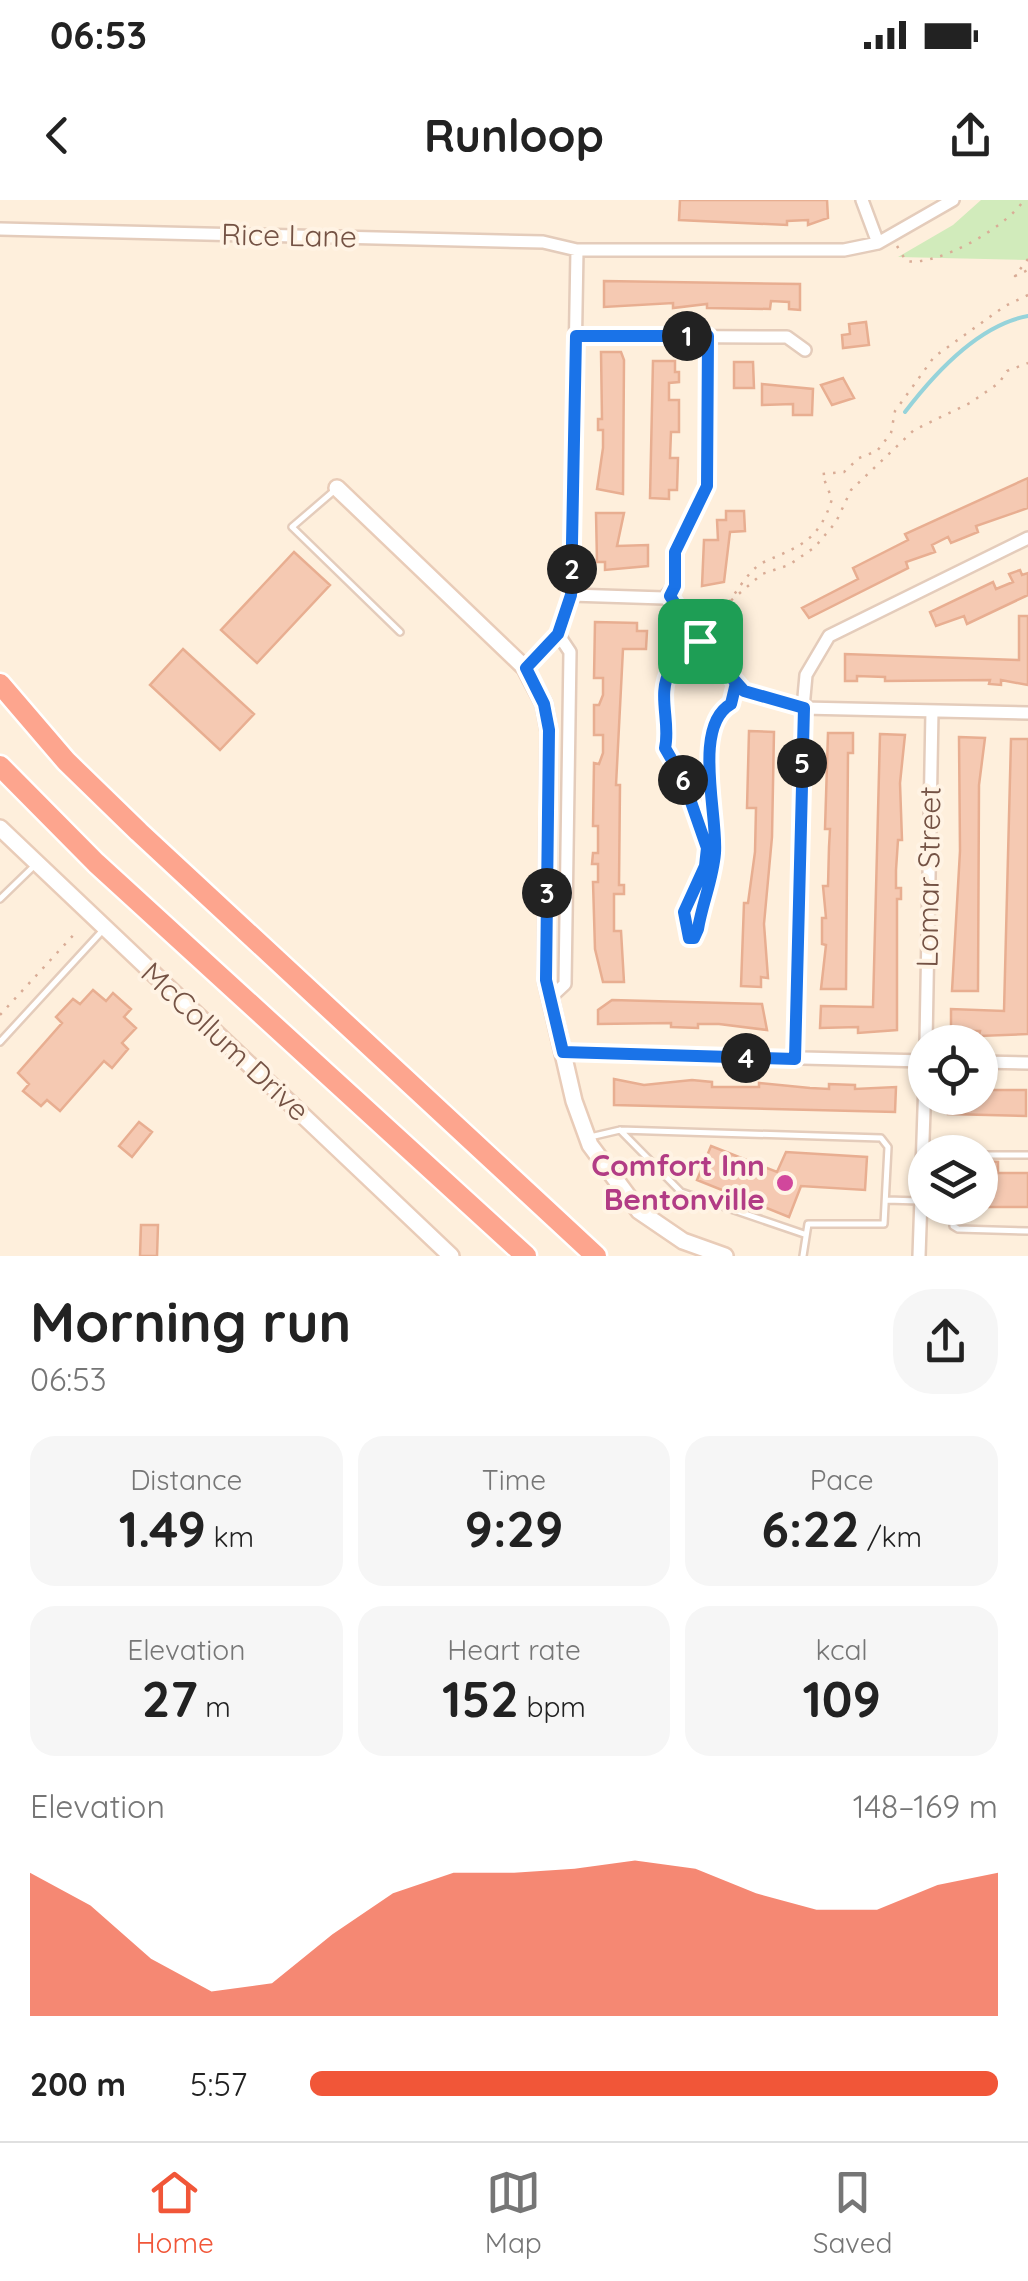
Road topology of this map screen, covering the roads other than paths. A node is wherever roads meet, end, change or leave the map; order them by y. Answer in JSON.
{"nodes":[{"id":1,"x":862,"y":200,"type":"edge"},
{"id":2,"x":953,"y":200,"type":"edge"},
{"id":3,"x":0,"y":229,"type":"edge"},
{"id":4,"x":878,"y":243,"type":"junction"},
{"id":5,"x":577,"y":250,"type":"junction"},
{"id":6,"x":576,"y":336,"type":"junction"},
{"id":7,"x":708,"y":336,"type":"junction"},
{"id":8,"x":805,"y":350,"type":"dead end"},
{"id":9,"x":337,"y":488,"type":"joint"},
{"id":10,"x":1028,"y":538,"type":"edge"},
{"id":11,"x":571,"y":595,"type":"junction"},
{"id":12,"x":670,"y":596,"type":"junction"},
{"id":13,"x":400,"y":632,"type":"dead end"},
{"id":14,"x":558,"y":634,"type":"junction"},
{"id":15,"x":526,"y":668,"type":"junction"},
{"id":16,"x":0,"y":684,"type":"edge"},
{"id":17,"x":804,"y":708,"type":"junction"},
{"id":18,"x":932,"y":711,"type":"junction"},
{"id":19,"x":1028,"y":713,"type":"edge"},
{"id":20,"x":0,"y":766,"type":"edge"},
{"id":21,"x":0,"y":828,"type":"edge"},
{"id":22,"x":35,"y":864,"type":"junction"},
{"id":23,"x":0,"y":899,"type":"edge"},
{"id":24,"x":104,"y":929,"type":"junction"},
{"id":25,"x":549,"y":999,"type":"junction"},
{"id":26,"x":926,"y":1025,"type":"edge"},
{"id":27,"x":0,"y":1042,"type":"edge"},
{"id":28,"x":563,"y":1052,"type":"junction"},
{"id":29,"x":795,"y":1059,"type":"junction"},
{"id":30,"x":908,"y":1061,"type":"edge"},
{"id":31,"x":998,"y":1062,"type":"edge"},
{"id":32,"x":1028,"y":1063,"type":"edge"},
{"id":33,"x":620,"y":1130,"type":"junction"},
{"id":34,"x":586,"y":1138,"type":"junction"},
{"id":35,"x":998,"y":1155,"type":"edge"},
{"id":36,"x":1028,"y":1156,"type":"edge"},
{"id":37,"x":461,"y":1196,"type":"junction"},
{"id":38,"x":887,"y":1200,"type":"junction"},
{"id":39,"x":908,"y":1201,"type":"edge"},
{"id":40,"x":920,"y":1225,"type":"edge"},
{"id":41,"x":953,"y":1225,"type":"edge"},
{"id":42,"x":1028,"y":1231,"type":"edge"},
{"id":43,"x":804,"y":1234,"type":"junction"},
{"id":44,"x":451,"y":1256,"type":"edge"},
{"id":45,"x":507,"y":1256,"type":"edge"},
{"id":46,"x":526,"y":1256,"type":"edge"},
{"id":47,"x":598,"y":1256,"type":"edge"},
{"id":48,"x":725,"y":1256,"type":"edge"},
{"id":49,"x":803,"y":1256,"type":"edge"},
{"id":50,"x":919,"y":1256,"type":"edge"}],
"edges":[{"from":1,"to":4,"type":"street"},
{"from":2,"to":4,"type":"street","name":"Rice Lane"},
{"from":3,"to":5,"type":"street","name":"Rice Lane"},
{"from":4,"to":5,"type":"street","name":"Rice Lane"},
{"from":5,"to":6,"type":"street"},
{"from":6,"to":7,"type":"street"},
{"from":6,"to":11,"type":"street"},
{"from":7,"to":8,"type":"street"},
{"from":7,"to":12,"type":"street"},
{"from":9,"to":13,"type":"lane"},
{"from":9,"to":15,"type":"street"},
{"from":10,"to":17,"type":"street"},
{"from":11,"to":12,"type":"street"},
{"from":11,"to":14,"type":"street"},
{"from":12,"to":17,"type":"lane"},
{"from":14,"to":15,"type":"street"},
{"from":14,"to":25,"type":"street"},
{"from":15,"to":25,"type":"street"},
{"from":16,"to":47,"type":"highway"},
{"from":17,"to":18,"type":"street"},
{"from":17,"to":29,"type":"street"},
{"from":18,"to":19,"type":"street"},
{"from":18,"to":26,"type":"street","name":"Lomar Street"},
{"from":20,"to":37,"type":"highway"},
{"from":21,"to":22,"type":"street","name":"McCollum Drive"},
{"from":22,"to":23,"type":"lane"},
{"from":22,"to":24,"type":"street","name":"McCollum Drive"},
{"from":24,"to":27,"type":"lane"},
{"from":24,"to":44,"type":"street","name":"McCollum Drive"},
{"from":25,"to":28,"type":"street"},
{"from":28,"to":29,"type":"street"},
{"from":28,"to":34,"type":"street"},
{"from":29,"to":30,"type":"street"},
{"from":31,"to":32,"type":"street"},
{"from":33,"to":34,"type":"lane"},
{"from":33,"to":38,"type":"lane"},
{"from":33,"to":43,"type":"lane"},
{"from":34,"to":48,"type":"street"},
{"from":35,"to":36,"type":"lane"},
{"from":37,"to":45,"type":"highway"},
{"from":37,"to":46,"type":"highway"},
{"from":38,"to":39,"type":"lane"},
{"from":38,"to":43,"type":"lane"},
{"from":40,"to":50,"type":"street"},
{"from":41,"to":42,"type":"lane"},
{"from":43,"to":49,"type":"lane"}]}
